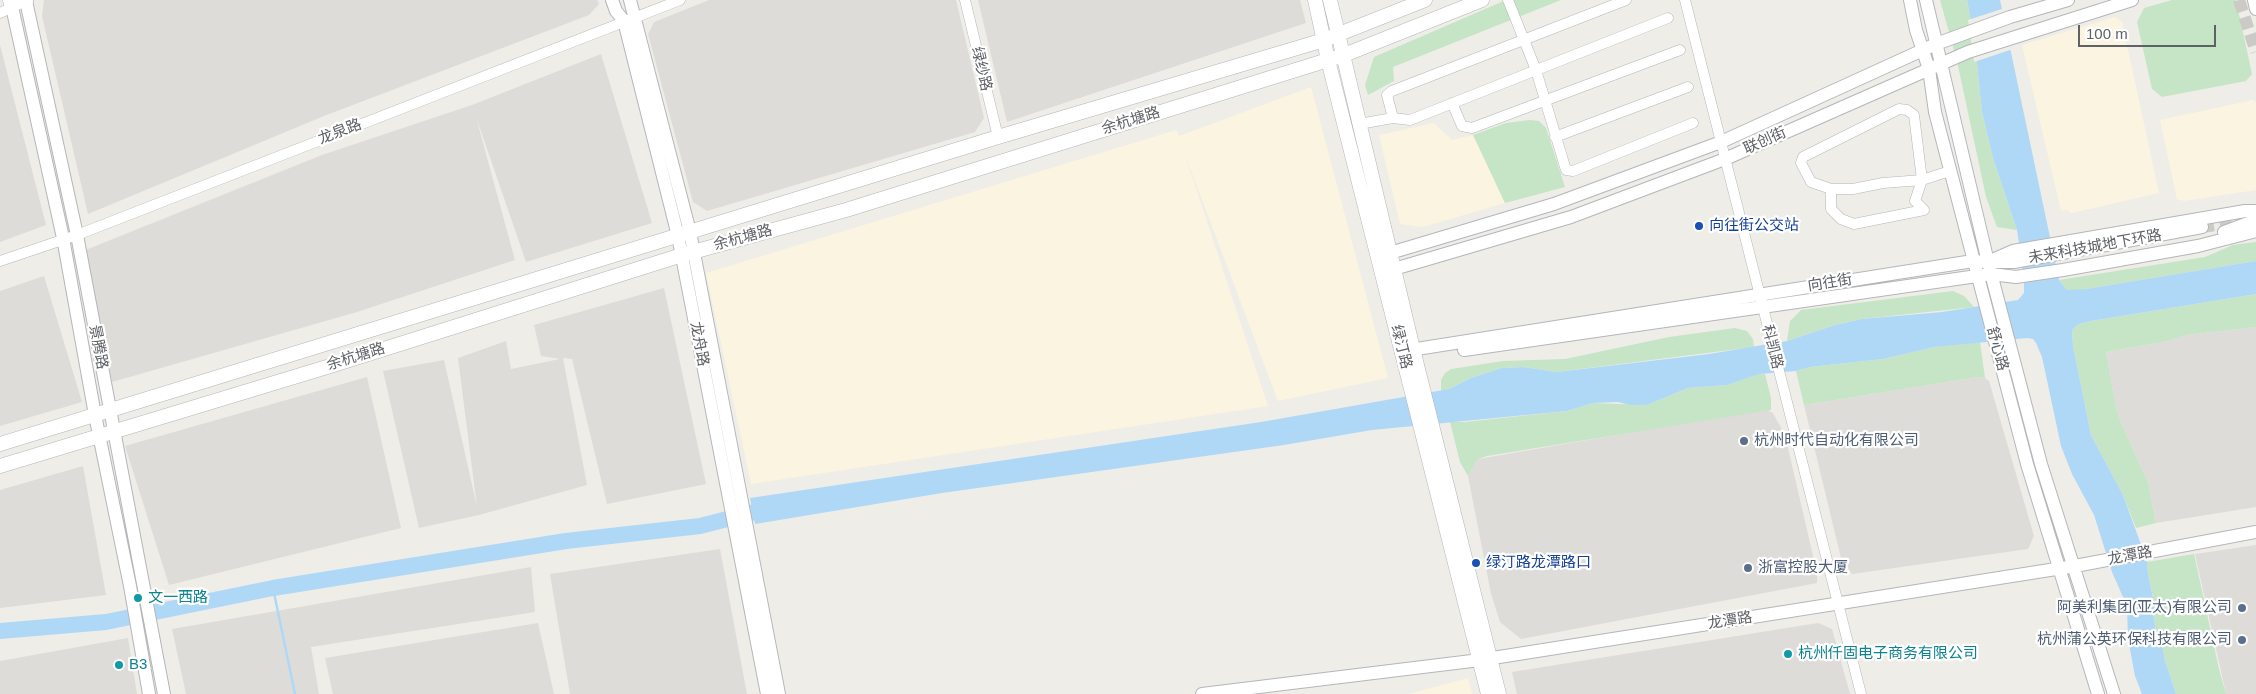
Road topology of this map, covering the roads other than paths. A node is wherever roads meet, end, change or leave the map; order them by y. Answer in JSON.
{"nodes":[{"id":1,"x":27,"y":0,"type":"edge"},
{"id":2,"x":612,"y":0,"type":"edge"},
{"id":3,"x":630,"y":0,"type":"edge"},
{"id":4,"x":680,"y":0,"type":"edge"},
{"id":5,"x":965,"y":0,"type":"edge"},
{"id":6,"x":1316,"y":0,"type":"edge"},
{"id":7,"x":1330,"y":0,"type":"edge"},
{"id":8,"x":1425,"y":0,"type":"edge"},
{"id":9,"x":1482,"y":0,"type":"edge"},
{"id":10,"x":1508,"y":0,"type":"edge"},
{"id":11,"x":1626,"y":0,"type":"edge"},
{"id":12,"x":1685,"y":0,"type":"edge"},
{"id":13,"x":1910,"y":0,"type":"edge"},
{"id":14,"x":1926,"y":0,"type":"edge"},
{"id":15,"x":2068,"y":0,"type":"edge"},
{"id":16,"x":2132,"y":0,"type":"edge"},
{"id":17,"x":2254,"y":0,"type":"edge"},
{"id":18,"x":8,"y":7,"type":"edge"},
{"id":19,"x":2256,"y":9,"type":"edge"},
{"id":20,"x":1668,"y":18,"type":"dead end"},
{"id":21,"x":630,"y":19,"type":"junction"},
{"id":22,"x":1339,"y":35,"type":"junction"},
{"id":23,"x":1324,"y":40,"type":"junction"},
{"id":24,"x":1523,"y":40,"type":"junction"},
{"id":25,"x":1936,"y":44,"type":"junction"},
{"id":26,"x":1680,"y":50,"type":"dead end"},
{"id":27,"x":1922,"y":50,"type":"junction"},
{"id":28,"x":1344,"y":55,"type":"junction"},
{"id":29,"x":1328,"y":60,"type":"junction"},
{"id":30,"x":1942,"y":63,"type":"junction"},
{"id":31,"x":1929,"y":68,"type":"junction"},
{"id":32,"x":1536,"y":70,"type":"junction"},
{"id":33,"x":1688,"y":87,"type":"dead end"},
{"id":34,"x":1545,"y":101,"type":"junction"},
{"id":35,"x":1452,"y":103,"type":"junction"},
{"id":36,"x":1394,"y":118,"type":"junction"},
{"id":37,"x":1693,"y":123,"type":"dead end"},
{"id":38,"x":1359,"y":124,"type":"junction"},
{"id":39,"x":998,"y":137,"type":"junction"},
{"id":40,"x":1555,"y":137,"type":"junction"},
{"id":41,"x":1721,"y":142,"type":"junction"},
{"id":42,"x":1725,"y":159,"type":"junction"},
{"id":43,"x":1950,"y":171,"type":"junction"},
{"id":44,"x":1922,"y":180,"type":"junction"},
{"id":45,"x":1831,"y":190,"type":"junction"},
{"id":46,"x":2256,"y":211,"type":"edge"},
{"id":47,"x":2256,"y":220,"type":"edge"},
{"id":48,"x":2202,"y":227,"type":"tunnel mouth"},
{"id":49,"x":2256,"y":231,"type":"edge"},
{"id":50,"x":684,"y":234,"type":"junction"},
{"id":51,"x":77,"y":235,"type":"junction"},
{"id":52,"x":63,"y":238,"type":"junction"},
{"id":53,"x":687,"y":253,"type":"junction"},
{"id":54,"x":1390,"y":253,"type":"junction"},
{"id":55,"x":2060,"y":257,"type":"junction"},
{"id":56,"x":0,"y":261,"type":"edge"},
{"id":57,"x":1974,"y":261,"type":"junction"},
{"id":58,"x":1989,"y":268,"type":"junction"},
{"id":59,"x":1394,"y":269,"type":"junction"},
{"id":60,"x":1977,"y":276,"type":"junction"},
{"id":61,"x":1760,"y":294,"type":"junction"},
{"id":62,"x":1763,"y":307,"type":"junction"},
{"id":63,"x":1408,"y":354,"type":"junction"},
{"id":64,"x":110,"y":410,"type":"junction"},
{"id":65,"x":95,"y":415,"type":"junction"},
{"id":66,"x":114,"y":430,"type":"junction"},
{"id":67,"x":100,"y":434,"type":"junction"},
{"id":68,"x":0,"y":444,"type":"edge"},
{"id":69,"x":0,"y":466,"type":"edge"},
{"id":70,"x":2256,"y":532,"type":"edge"},
{"id":71,"x":743,"y":537,"type":"junction"},
{"id":72,"x":2075,"y":566,"type":"junction"},
{"id":73,"x":2058,"y":569,"type":"junction"},
{"id":74,"x":1839,"y":603,"type":"junction"},
{"id":75,"x":1485,"y":659,"type":"junction"},
{"id":76,"x":149,"y":694,"type":"edge"},
{"id":77,"x":164,"y":694,"type":"edge"},
{"id":78,"x":767,"y":694,"type":"edge"},
{"id":79,"x":779,"y":694,"type":"edge"},
{"id":80,"x":1202,"y":694,"type":"edge"},
{"id":81,"x":1488,"y":694,"type":"edge"},
{"id":82,"x":1499,"y":694,"type":"edge"},
{"id":83,"x":1861,"y":694,"type":"edge"},
{"id":84,"x":2098,"y":694,"type":"edge"},
{"id":85,"x":2114,"y":694,"type":"edge"}],
"edges":[{"from":1,"to":18,"type":"street"},
{"from":1,"to":51,"type":"street","name":"景腾路"},
{"from":2,"to":21,"type":"street","name":"龙舟路"},
{"from":3,"to":21,"type":"street","name":"龙舟路"},
{"from":4,"to":21,"type":"street","name":"龙泉路"},
{"from":5,"to":39,"type":"street","name":"绿纱路"},
{"from":6,"to":23,"type":"main road","name":"绿汀路"},
{"from":7,"to":22,"type":"main road","name":"绿汀路"},
{"from":8,"to":22,"type":"main road","name":"余杭塘路"},
{"from":9,"to":28,"type":"main road","name":"余杭塘路"},
{"from":10,"to":24,"type":"street"},
{"from":11,"to":24,"type":"street"},
{"from":12,"to":41,"type":"street","name":"科凯路"},
{"from":13,"to":27,"type":"street","name":"舒心路"},
{"from":14,"to":25,"type":"street","name":"舒心路"},
{"from":15,"to":25,"type":"street","name":"联创街"},
{"from":16,"to":30,"type":"street","name":"联创街"},
{"from":17,"to":19,"type":"street"},
{"from":18,"to":52,"type":"street","name":"景腾路"},
{"from":20,"to":32,"type":"street"},
{"from":21,"to":50,"type":"street","name":"龙舟路"},
{"from":21,"to":51,"type":"street","name":"龙泉路"},
{"from":22,"to":23,"type":"main road","name":"余杭塘路"},
{"from":22,"to":28,"type":"main road","name":"绿汀路"},
{"from":23,"to":29,"type":"main road","name":"绿汀路"},
{"from":23,"to":39,"type":"main road","name":"余杭塘路"},
{"from":24,"to":32,"type":"street"},
{"from":24,"to":36,"type":"street"},
{"from":25,"to":27,"type":"street","name":"联创街"},
{"from":25,"to":30,"type":"street","name":"舒心路"},
{"from":26,"to":34,"type":"street"},
{"from":27,"to":31,"type":"street","name":"舒心路"},
{"from":27,"to":41,"type":"street","name":"联创街"},
{"from":28,"to":29,"type":"main road","name":"余杭塘路"},
{"from":28,"to":38,"type":"main road","name":"绿汀路"},
{"from":29,"to":53,"type":"main road","name":"余杭塘路"},
{"from":29,"to":63,"type":"main road","name":"绿汀路"},
{"from":30,"to":31,"type":"street","name":"联创街"},
{"from":30,"to":58,"type":"street","name":"舒心路"},
{"from":31,"to":42,"type":"street","name":"联创街"},
{"from":31,"to":43,"type":"street","name":"舒心路"},
{"from":32,"to":34,"type":"street"},
{"from":32,"to":35,"type":"street"},
{"from":33,"to":40,"type":"street"},
{"from":34,"to":35,"type":"street"},
{"from":34,"to":40,"type":"street"},
{"from":35,"to":36,"type":"street"},
{"from":36,"to":38,"type":"street"},
{"from":37,"to":40,"type":"street"},
{"from":38,"to":54,"type":"main road","name":"绿汀路"},
{"from":39,"to":50,"type":"main road","name":"余杭塘路"},
{"from":41,"to":42,"type":"street","name":"科凯路"},
{"from":41,"to":54,"type":"street","name":"联创街"},
{"from":42,"to":59,"type":"street","name":"联创街"},
{"from":42,"to":61,"type":"street","name":"科凯路"},
{"from":43,"to":44,"type":"street"},
{"from":43,"to":57,"type":"street","name":"舒心路"},
{"from":44,"to":45,"type":"street"},
{"from":44,"to":45,"type":"street"},
{"from":44,"to":45,"type":"street"},
{"from":46,"to":55,"type":"street"},
{"from":47,"to":55,"type":"street"},
{"from":48,"to":55,"type":"street","name":"未来科技城地下环路"},
{"from":49,"to":55,"type":"street"},
{"from":50,"to":53,"type":"street","name":"龙舟路"},
{"from":50,"to":64,"type":"main road","name":"余杭塘路"},
{"from":51,"to":52,"type":"street","name":"龙泉路"},
{"from":51,"to":64,"type":"street","name":"景腾路"},
{"from":52,"to":56,"type":"street","name":"龙泉路"},
{"from":52,"to":65,"type":"street","name":"景腾路"},
{"from":53,"to":66,"type":"main road","name":"余杭塘路"},
{"from":53,"to":71,"type":"street","name":"龙舟路"},
{"from":54,"to":59,"type":"main road","name":"绿汀路"},
{"from":55,"to":58,"type":"street","name":"未来科技城地下环路"},
{"from":57,"to":58,"type":"street","name":"向往街"},
{"from":57,"to":60,"type":"street","name":"舒心路"},
{"from":57,"to":61,"type":"street","name":"向往街"},
{"from":58,"to":60,"type":"street","name":"向往街"},
{"from":58,"to":72,"type":"street","name":"舒心路"},
{"from":59,"to":63,"type":"main road","name":"绿汀路"},
{"from":60,"to":62,"type":"street","name":"向往街"},
{"from":60,"to":73,"type":"street","name":"舒心路"},
{"from":61,"to":62,"type":"street","name":"科凯路"},
{"from":61,"to":63,"type":"street","name":"向往街"},
{"from":62,"to":63,"type":"street","name":"向往街"},
{"from":62,"to":74,"type":"street","name":"科凯路"},
{"from":63,"to":75,"type":"main road","name":"绿汀路"},
{"from":64,"to":65,"type":"main road","name":"余杭塘路"},
{"from":64,"to":66,"type":"street","name":"景腾路"},
{"from":65,"to":67,"type":"street","name":"景腾路"},
{"from":65,"to":68,"type":"main road","name":"余杭塘路"},
{"from":66,"to":67,"type":"main road","name":"余杭塘路"},
{"from":66,"to":77,"type":"street","name":"景腾路"},
{"from":67,"to":69,"type":"main road","name":"余杭塘路"},
{"from":67,"to":76,"type":"street","name":"景腾路"},
{"from":70,"to":72,"type":"street","name":"龙潭路"},
{"from":71,"to":78,"type":"street","name":"龙舟路"},
{"from":71,"to":79,"type":"street","name":"龙舟路"},
{"from":72,"to":73,"type":"street","name":"龙潭路"},
{"from":72,"to":85,"type":"street","name":"舒心路"},
{"from":73,"to":74,"type":"street","name":"龙潭路"},
{"from":73,"to":84,"type":"street","name":"舒心路"},
{"from":74,"to":75,"type":"street","name":"龙潭路"},
{"from":74,"to":83,"type":"street","name":"科凯路"},
{"from":75,"to":80,"type":"street","name":"龙潭路"},
{"from":75,"to":81,"type":"main road","name":"绿汀路"},
{"from":75,"to":82,"type":"main road","name":"绿汀路"}]}
